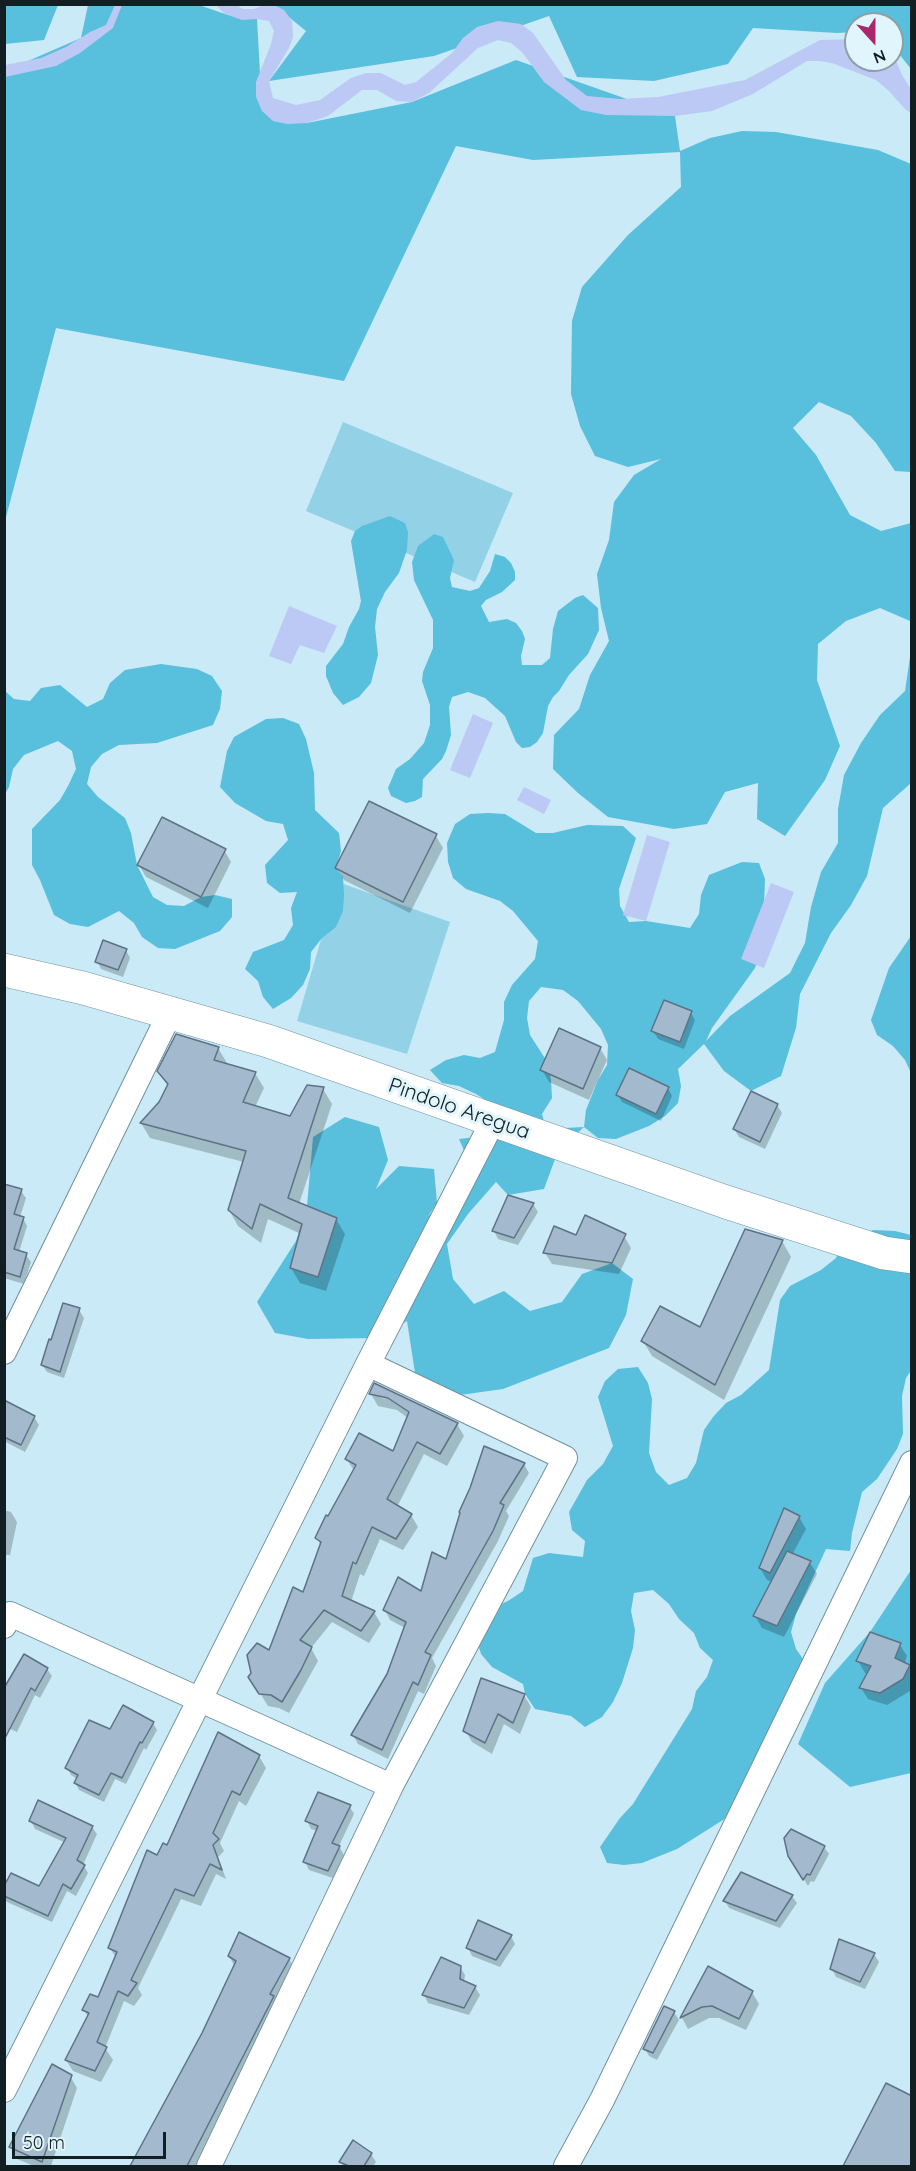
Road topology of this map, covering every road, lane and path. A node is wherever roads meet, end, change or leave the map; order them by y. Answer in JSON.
{"nodes":[{"id":1,"x":4,"y":970,"type":"edge"},
{"id":2,"x":170,"y":1012,"type":"junction"},
{"id":3,"x":493,"y":1121,"type":"junction"},
{"id":4,"x":912,"y":1257,"type":"edge"},
{"id":5,"x":4,"y":1352,"type":"edge"},
{"id":6,"x":368,"y":1364,"type":"junction"},
{"id":7,"x":912,"y":1463,"type":"edge"},
{"id":8,"x":4,"y":1626,"type":"edge"},
{"id":9,"x":200,"y":1700,"type":"junction"},
{"id":10,"x":391,"y":1786,"type":"junction"},
{"id":11,"x":4,"y":2090,"type":"edge"},
{"id":12,"x":209,"y":2166,"type":"edge"},
{"id":13,"x":566,"y":2166,"type":"edge"}],
"edges":[{"from":1,"to":2,"type":"main road","name":"Pindolo Aregua"},
{"from":2,"to":3,"type":"main road","name":"Pindolo Aregua"},
{"from":2,"to":5,"type":"street"},
{"from":3,"to":4,"type":"main road","name":"Pindolo Aregua"},
{"from":3,"to":6,"type":"street"},
{"from":6,"to":9,"type":"street"},
{"from":6,"to":10,"type":"street"},
{"from":7,"to":13,"type":"street"},
{"from":8,"to":9,"type":"street"},
{"from":9,"to":10,"type":"street"},
{"from":9,"to":11,"type":"street"},
{"from":10,"to":12,"type":"street"}]}
